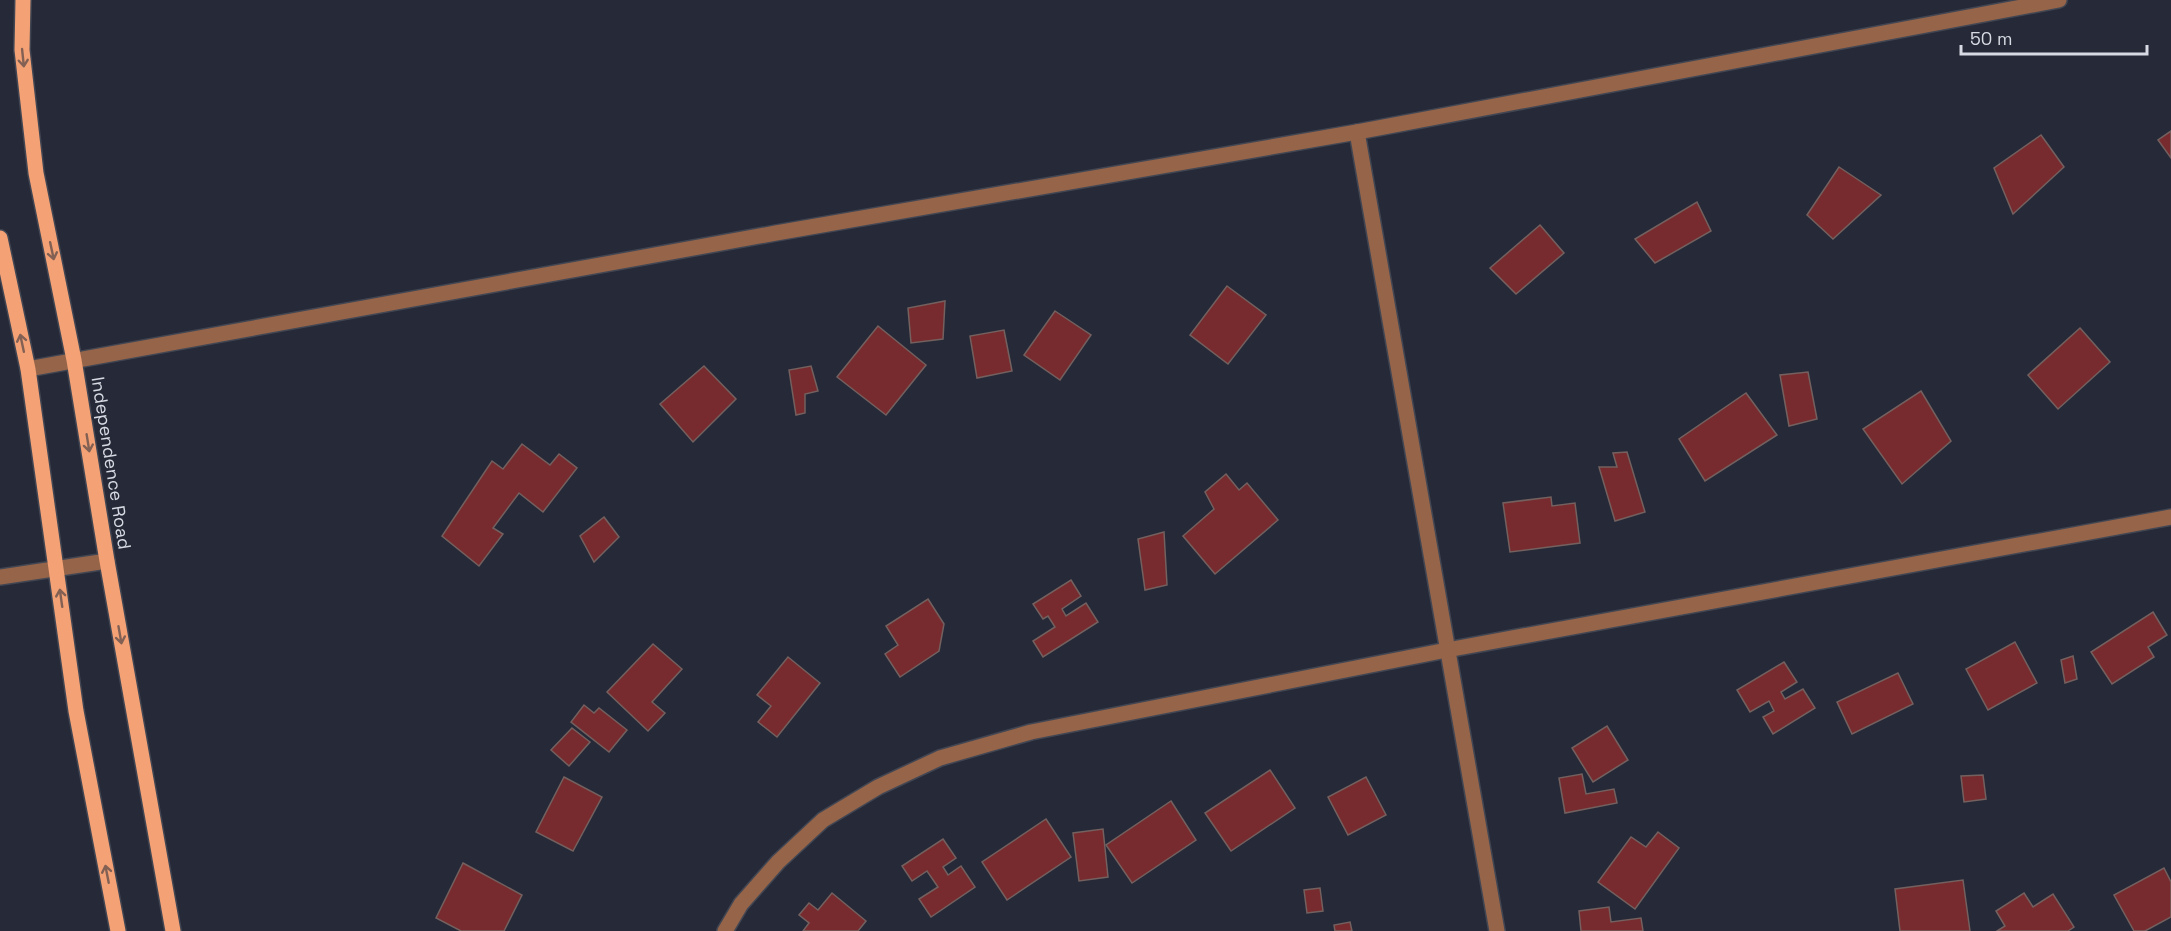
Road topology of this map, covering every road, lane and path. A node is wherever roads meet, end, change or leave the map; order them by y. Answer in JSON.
{"nodes":[{"id":1,"x":23,"y":0,"type":"edge"},
{"id":2,"x":2059,"y":0,"type":"edge"},
{"id":3,"x":2015,"y":4,"type":"edge"},
{"id":4,"x":1357,"y":132,"type":"junction"},
{"id":5,"x":0,"y":238,"type":"edge"},
{"id":6,"x":74,"y":360,"type":"junction"},
{"id":7,"x":28,"y":369,"type":"junction"},
{"id":8,"x":2171,"y":517,"type":"edge"},
{"id":9,"x":107,"y":561,"type":"junction"},
{"id":10,"x":57,"y":568,"type":"junction"},
{"id":11,"x":0,"y":577,"type":"edge"},
{"id":12,"x":1447,"y":650,"type":"junction"},
{"id":13,"x":118,"y":931,"type":"edge"},
{"id":14,"x":173,"y":931,"type":"edge"},
{"id":15,"x":724,"y":931,"type":"edge"},
{"id":16,"x":1497,"y":931,"type":"edge"}],
"edges":[{"from":1,"to":6,"type":"main road","name":"Independence Road","one_way":true},
{"from":2,"to":3,"type":"street"},
{"from":3,"to":4,"type":"street"},
{"from":4,"to":6,"type":"street"},
{"from":4,"to":12,"type":"street"},
{"from":7,"to":5,"type":"main road","one_way":true},
{"from":6,"to":7,"type":"street"},
{"from":6,"to":9,"type":"main road","name":"Independence Road","one_way":true},
{"from":7,"to":10,"type":"main road"},
{"from":8,"to":12,"type":"street"},
{"from":9,"to":10,"type":"street"},
{"from":9,"to":14,"type":"main road","name":"Independence Road","one_way":true},
{"from":10,"to":11,"type":"street"},
{"from":13,"to":10,"type":"main road","one_way":true},
{"from":12,"to":15,"type":"street"},
{"from":12,"to":16,"type":"street"}]}
